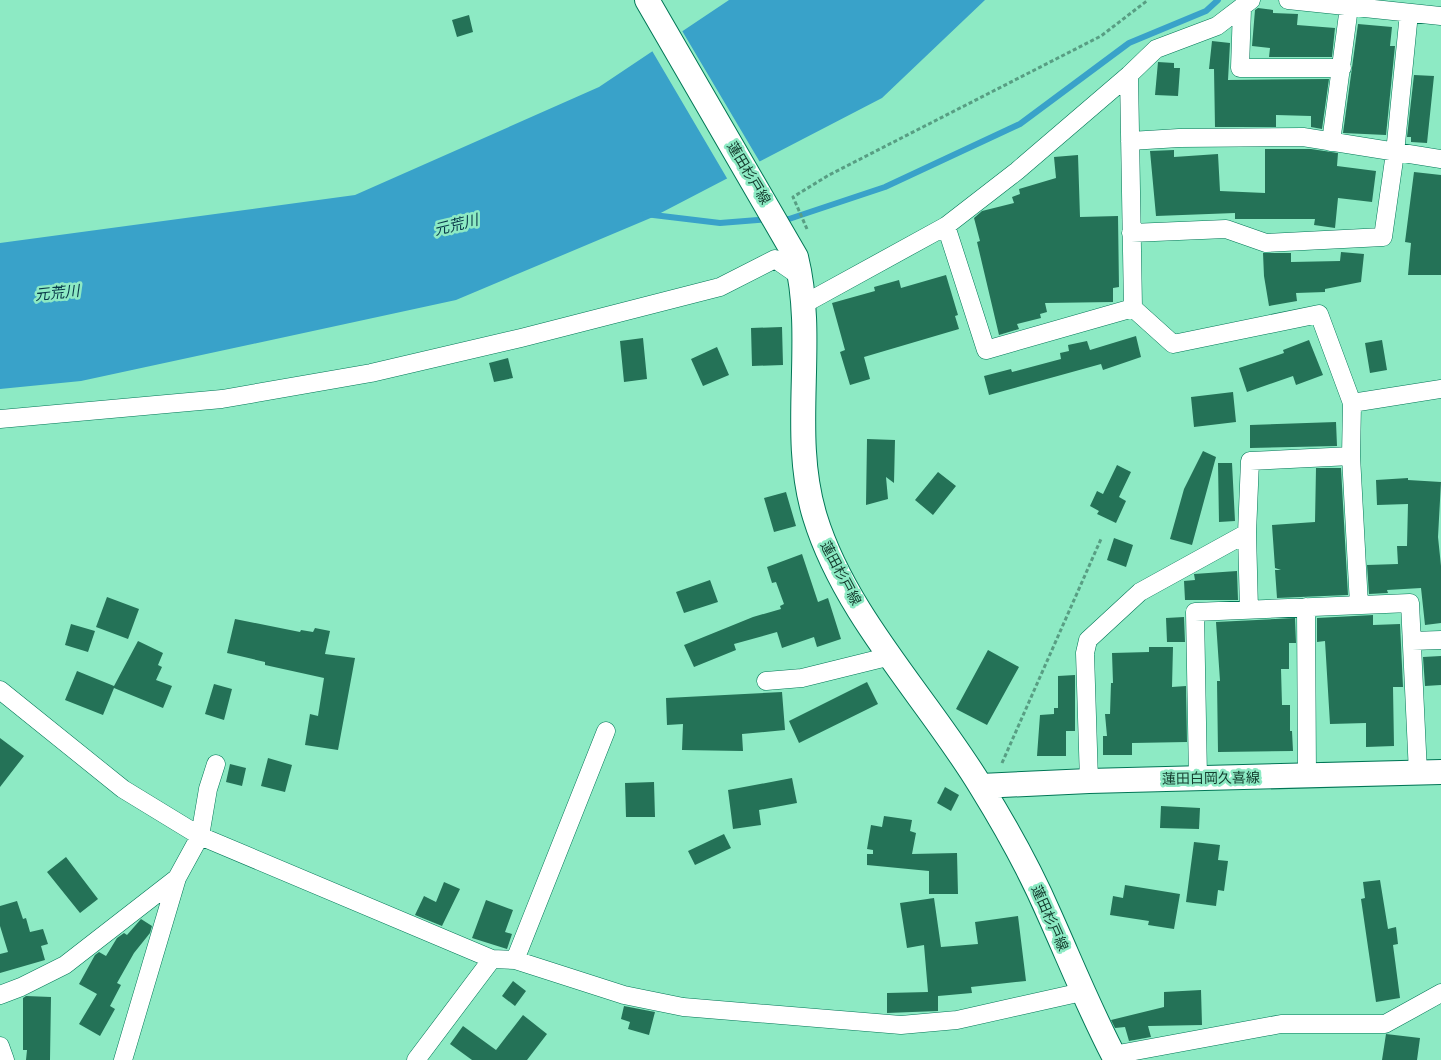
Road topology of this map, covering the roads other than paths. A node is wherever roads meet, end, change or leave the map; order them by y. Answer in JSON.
{"nodes":[{"id":1,"x":1288,"y":0,"type":"edge"},
{"id":2,"x":648,"y":2,"type":"edge"},
{"id":3,"x":1246,"y":4,"type":"edge"},
{"id":4,"x":1349,"y":6,"type":"junction"},
{"id":5,"x":1409,"y":13,"type":"junction"},
{"id":6,"x":1441,"y":16,"type":"edge"},
{"id":7,"x":1342,"y":68,"type":"junction"},
{"id":8,"x":1129,"y":75,"type":"junction"},
{"id":9,"x":1130,"y":141,"type":"junction"},
{"id":10,"x":1331,"y":142,"type":"junction"},
{"id":11,"x":1395,"y":153,"type":"junction"},
{"id":12,"x":1441,"y":159,"type":"edge"},
{"id":13,"x":946,"y":226,"type":"junction"},
{"id":14,"x":1131,"y":234,"type":"junction"},
{"id":15,"x":799,"y":267,"type":"junction"},
{"id":16,"x":804,"y":304,"type":"junction"},
{"id":17,"x":1133,"y":308,"type":"junction"},
{"id":18,"x":1441,"y":389,"type":"edge"},
{"id":19,"x":1352,"y":403,"type":"junction"},
{"id":20,"x":0,"y":419,"type":"edge"},
{"id":21,"x":1351,"y":456,"type":"junction"},
{"id":22,"x":1247,"y":533,"type":"junction"},
{"id":23,"x":1359,"y":605,"type":"junction"},
{"id":24,"x":1306,"y":607,"type":"junction"},
{"id":25,"x":1249,"y":610,"type":"junction"},
{"id":26,"x":1441,"y":640,"type":"edge"},
{"id":27,"x":1412,"y":641,"type":"junction"},
{"id":28,"x":891,"y":656,"type":"junction"},
{"id":29,"x":766,"y":681,"type":"dead end"},
{"id":30,"x":0,"y":690,"type":"edge"},
{"id":31,"x":606,"y":731,"type":"dead end"},
{"id":32,"x":216,"y":764,"type":"dead end"},
{"id":33,"x":1429,"y":773,"type":"edge"},
{"id":34,"x":1307,"y":776,"type":"junction"},
{"id":35,"x":1198,"y":778,"type":"junction"},
{"id":36,"x":1089,"y":781,"type":"junction"},
{"id":37,"x":981,"y":786,"type":"junction"},
{"id":38,"x":200,"y":836,"type":"junction"},
{"id":39,"x":177,"y":878,"type":"junction"},
{"id":40,"x":492,"y":959,"type":"junction"},
{"id":41,"x":515,"y":960,"type":"junction"},
{"id":42,"x":1082,"y":992,"type":"junction"},
{"id":43,"x":1441,"y":993,"type":"edge"},
{"id":44,"x":0,"y":995,"type":"edge"},
{"id":45,"x":0,"y":1046,"type":"edge"},
{"id":46,"x":1114,"y":1057,"type":"edge"},
{"id":47,"x":4,"y":1060,"type":"edge"},
{"id":48,"x":123,"y":1060,"type":"edge"},
{"id":49,"x":416,"y":1060,"type":"edge"}],
"edges":[{"from":1,"to":4,"type":"street"},
{"from":2,"to":15,"type":"main road","name":"蓮田杉戸線"},
{"from":3,"to":7,"type":"street"},
{"from":3,"to":8,"type":"street"},
{"from":4,"to":5,"type":"street"},
{"from":4,"to":7,"type":"street"},
{"from":5,"to":6,"type":"street"},
{"from":5,"to":11,"type":"street"},
{"from":7,"to":10,"type":"street"},
{"from":8,"to":9,"type":"street"},
{"from":8,"to":13,"type":"street"},
{"from":9,"to":10,"type":"street"},
{"from":9,"to":14,"type":"street"},
{"from":10,"to":11,"type":"street"},
{"from":11,"to":12,"type":"street"},
{"from":11,"to":14,"type":"street"},
{"from":13,"to":16,"type":"street"},
{"from":13,"to":17,"type":"street"},
{"from":14,"to":17,"type":"street"},
{"from":15,"to":16,"type":"main road","name":"蓮田杉戸線"},
{"from":15,"to":20,"type":"street"},
{"from":16,"to":28,"type":"main road","name":"蓮田杉戸線"},
{"from":17,"to":19,"type":"street"},
{"from":18,"to":19,"type":"street"},
{"from":19,"to":21,"type":"street"},
{"from":21,"to":22,"type":"street"},
{"from":21,"to":23,"type":"street"},
{"from":22,"to":25,"type":"street"},
{"from":22,"to":36,"type":"street"},
{"from":23,"to":24,"type":"street"},
{"from":23,"to":27,"type":"street"},
{"from":24,"to":25,"type":"street"},
{"from":24,"to":34,"type":"street"},
{"from":25,"to":35,"type":"street"},
{"from":26,"to":27,"type":"street"},
{"from":27,"to":33,"type":"street"},
{"from":28,"to":29,"type":"street"},
{"from":28,"to":37,"type":"main road","name":"蓮田杉戸線"},
{"from":30,"to":38,"type":"street"},
{"from":31,"to":41,"type":"street"},
{"from":32,"to":38,"type":"street"},
{"from":33,"to":34,"type":"main road","name":"蓮田白岡久喜線"},
{"from":34,"to":35,"type":"main road","name":"蓮田白岡久喜線"},
{"from":35,"to":36,"type":"main road","name":"蓮田白岡久喜線"},
{"from":36,"to":37,"type":"main road","name":"蓮田白岡久喜線"},
{"from":37,"to":42,"type":"main road","name":"蓮田杉戸線"},
{"from":38,"to":39,"type":"street"},
{"from":38,"to":40,"type":"street"},
{"from":39,"to":44,"type":"street"},
{"from":39,"to":48,"type":"street"},
{"from":40,"to":41,"type":"street"},
{"from":40,"to":49,"type":"street"},
{"from":41,"to":42,"type":"street"},
{"from":42,"to":46,"type":"main road","name":"蓮田杉戸線"},
{"from":43,"to":46,"type":"street"},
{"from":45,"to":47,"type":"street"}]}
